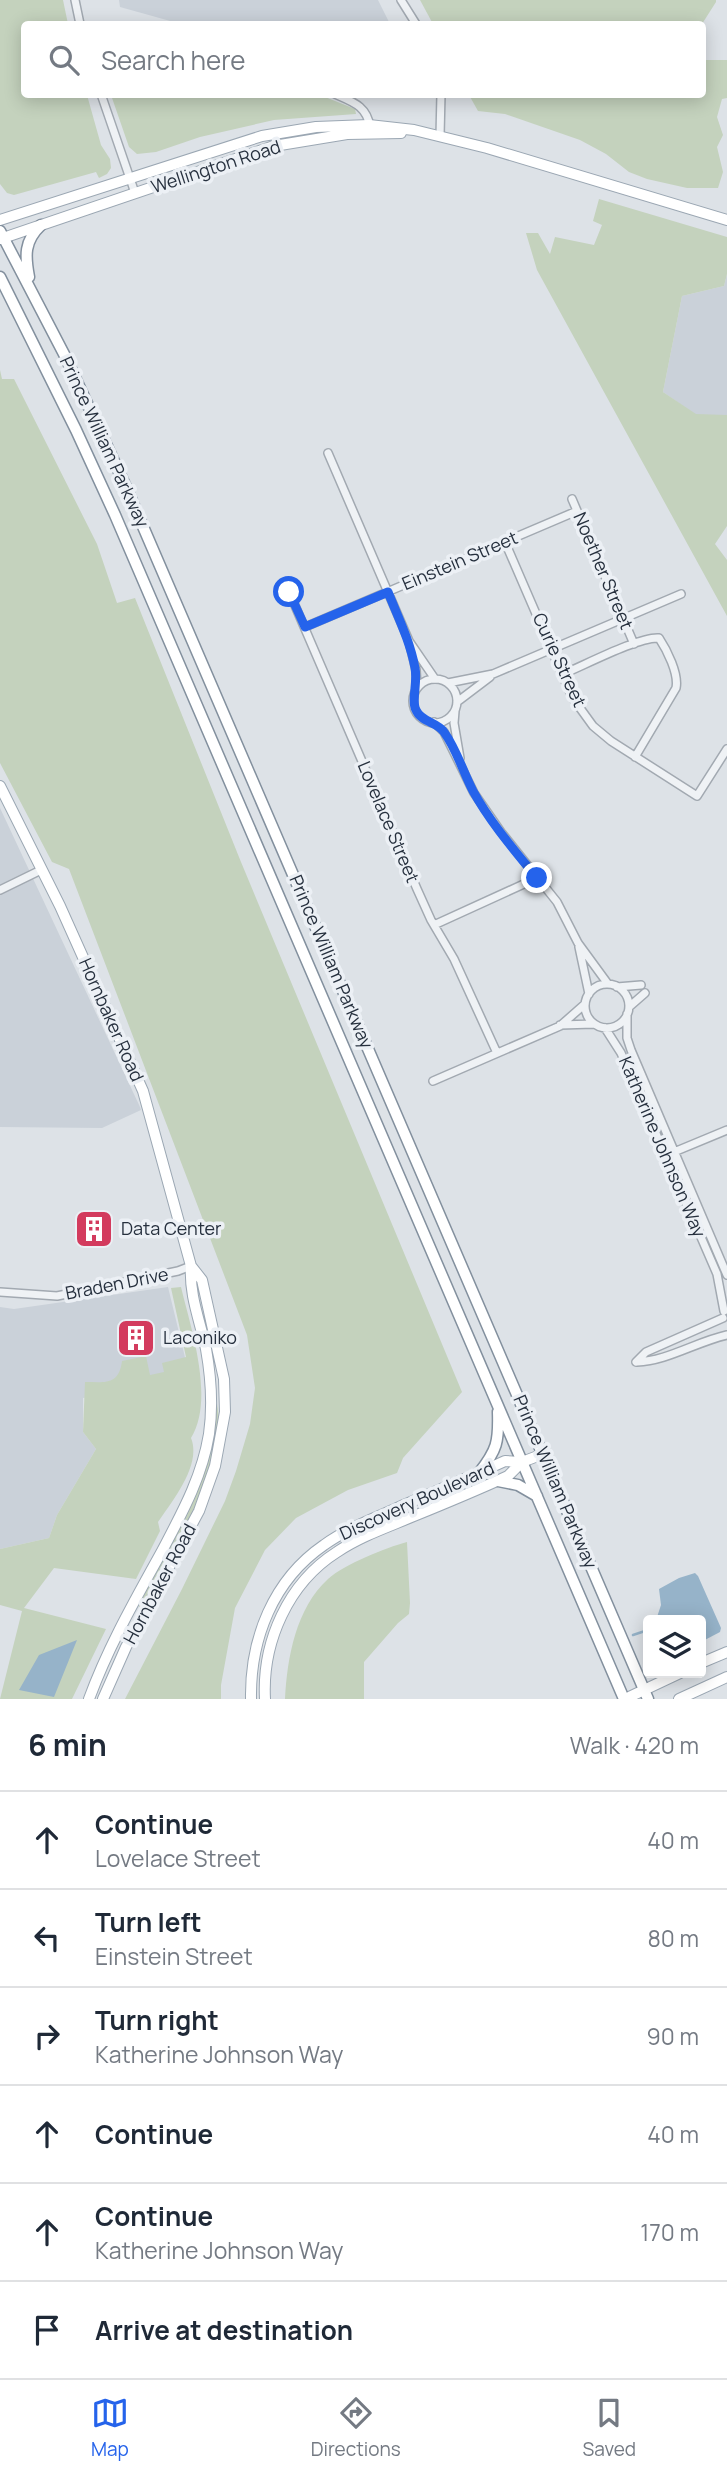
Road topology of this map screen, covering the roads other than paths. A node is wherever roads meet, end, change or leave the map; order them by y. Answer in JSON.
{"nodes":[{"id":1,"x":75,"y":0,"type":"edge"},
{"id":2,"x":401,"y":0,"type":"edge"},
{"id":3,"x":79,"y":21,"type":"edge"},
{"id":4,"x":414,"y":21,"type":"edge"},
{"id":5,"x":102,"y":98,"type":"edge"},
{"id":6,"x":343,"y":98,"type":"edge"},
{"id":7,"x":441,"y":98,"type":"edge"},
{"id":8,"x":370,"y":129,"type":"junction"},
{"id":9,"x":440,"y":136,"type":"junction"},
{"id":10,"x":129,"y":177,"type":"junction"},
{"id":11,"x":135,"y":193,"type":"junction"},
{"id":12,"x":0,"y":220,"type":"edge"},
{"id":13,"x":727,"y":220,"type":"edge"},
{"id":14,"x":41,"y":225,"type":"junction"},
{"id":15,"x":1,"y":236,"type":"edge"},
{"id":16,"x":0,"y":277,"type":"edge"},
{"id":17,"x":32,"y":290,"type":"junction"},
{"id":18,"x":328,"y":453,"type":"dead end"},
{"id":19,"x":572,"y":499,"type":"dead end"},
{"id":20,"x":577,"y":511,"type":"junction"},
{"id":21,"x":505,"y":542,"type":"junction"},
{"id":22,"x":287,"y":587,"type":"dead end"},
{"id":23,"x":388,"y":592,"type":"junction"},
{"id":24,"x":681,"y":594,"type":"dead end"},
{"id":25,"x":624,"y":618,"type":"junction"},
{"id":26,"x":305,"y":627,"type":"junction"},
{"id":27,"x":409,"y":641,"type":"junction"},
{"id":28,"x":635,"y":644,"type":"junction"},
{"id":29,"x":552,"y":649,"type":"junction"},
{"id":30,"x":493,"y":674,"type":"junction"},
{"id":31,"x":563,"y":674,"type":"junction"},
{"id":32,"x":435,"y":679,"type":"junction"},
{"id":33,"x":448,"y":683,"type":"junction"},
{"id":34,"x":417,"y":688,"type":"junction"},
{"id":35,"x":456,"y":705,"type":"junction"},
{"id":36,"x":434,"y":722,"type":"junction"},
{"id":37,"x":727,"y":749,"type":"edge"},
{"id":38,"x":635,"y":757,"type":"junction"},
{"id":39,"x":461,"y":766,"type":"junction"},
{"id":40,"x":0,"y":786,"type":"edge"},
{"id":41,"x":41,"y":870,"type":"junction"},
{"id":42,"x":537,"y":878,"type":"junction"},
{"id":43,"x":0,"y":890,"type":"edge"},
{"id":44,"x":434,"y":925,"type":"junction"},
{"id":45,"x":578,"y":943,"type":"junction"},
{"id":46,"x":608,"y":984,"type":"junction"},
{"id":47,"x":640,"y":985,"type":"dead end"},
{"id":48,"x":617,"y":986,"type":"junction"},
{"id":49,"x":645,"y":993,"type":"dead end"},
{"id":50,"x":589,"y":994,"type":"junction"},
{"id":51,"x":585,"y":1004,"type":"junction"},
{"id":52,"x":628,"y":1011,"type":"junction"},
{"id":53,"x":595,"y":1024,"type":"junction"},
{"id":54,"x":560,"y":1026,"type":"junction"},
{"id":55,"x":605,"y":1028,"type":"junction"},
{"id":56,"x":497,"y":1053,"type":"junction"},
{"id":57,"x":433,"y":1081,"type":"dead end"},
{"id":58,"x":727,"y":1130,"type":"edge"},
{"id":59,"x":674,"y":1152,"type":"junction"},
{"id":60,"x":191,"y":1266,"type":"junction"},
{"id":61,"x":727,"y":1275,"type":"edge"},
{"id":62,"x":0,"y":1292,"type":"edge"},
{"id":63,"x":725,"y":1311,"type":"edge"},
{"id":64,"x":727,"y":1328,"type":"edge"},
{"id":65,"x":727,"y":1335,"type":"edge"},
{"id":66,"x":498,"y":1406,"type":"junction"},
{"id":67,"x":542,"y":1454,"type":"junction"},
{"id":68,"x":522,"y":1462,"type":"junction"},
{"id":69,"x":479,"y":1473,"type":"junction"},
{"id":70,"x":498,"y":1481,"type":"junction"},
{"id":71,"x":537,"y":1496,"type":"junction"},
{"id":72,"x":278,"y":1594,"type":"junction"},
{"id":73,"x":289,"y":1602,"type":"junction"},
{"id":74,"x":727,"y":1652,"type":"edge"},
{"id":75,"x":706,"y":1661,"type":"edge"},
{"id":76,"x":727,"y":1677,"type":"edge"},
{"id":77,"x":672,"y":1678,"type":"edge"},
{"id":78,"x":645,"y":1695,"type":"edge"},
{"id":79,"x":89,"y":1699,"type":"edge"},
{"id":80,"x":103,"y":1699,"type":"edge"},
{"id":81,"x":251,"y":1699,"type":"edge"},
{"id":82,"x":265,"y":1699,"type":"edge"},
{"id":83,"x":624,"y":1699,"type":"edge"},
{"id":84,"x":679,"y":1699,"type":"edge"}],
"edges":[{"from":1,"to":3,"type":"street"},
{"from":2,"to":4,"type":"street"},
{"from":5,"to":10,"type":"street"},
{"from":6,"to":8,"type":"street"},
{"from":7,"to":9,"type":"street"},
{"from":8,"to":9,"type":"main road","name":"Wellington Road"},
{"from":8,"to":10,"type":"main road","name":"Wellington Road"},
{"from":8,"to":11,"type":"main road","name":"Wellington Road"},
{"from":9,"to":13,"type":"main road","name":"Wellington Road"},
{"from":10,"to":11,"type":"street"},
{"from":10,"to":12,"type":"main road","name":"Wellington Road"},
{"from":11,"to":14,"type":"main road","name":"Wellington Road"},
{"from":14,"to":15,"type":"main road","name":"Wellington Road"},
{"from":14,"to":17,"type":"highway"},
{"from":15,"to":17,"type":"highway","name":"Prince William Parkway"},
{"from":16,"to":66,"type":"highway","name":"Prince William Parkway"},
{"from":17,"to":67,"type":"highway","name":"Prince William Parkway"},
{"from":18,"to":23,"type":"street"},
{"from":19,"to":20,"type":"street","name":"Noether Street"},
{"from":20,"to":21,"type":"street","name":"Einstein Street"},
{"from":20,"to":25,"type":"street","name":"Noether Street"},
{"from":21,"to":23,"type":"street","name":"Einstein Street"},
{"from":21,"to":29,"type":"street","name":"Curie Street"},
{"from":22,"to":26,"type":"street","name":"Lovelace Street"},
{"from":23,"to":26,"type":"street","name":"Einstein Street"},
{"from":23,"to":27,"type":"street"},
{"from":24,"to":25,"type":"street"},
{"from":25,"to":28,"type":"street","name":"Noether Street"},
{"from":25,"to":29,"type":"street"},
{"from":26,"to":44,"type":"street","name":"Lovelace Street"},
{"from":27,"to":32,"type":"street"},
{"from":27,"to":34,"type":"street"},
{"from":28,"to":31,"type":"street"},
{"from":28,"to":38,"type":"street"},
{"from":29,"to":30,"type":"street"},
{"from":29,"to":31,"type":"street","name":"Curie Street"},
{"from":30,"to":33,"type":"street"},
{"from":30,"to":35,"type":"street"},
{"from":31,"to":38,"type":"street","name":"Curie Street"},
{"from":32,"to":33,"type":"street"},
{"from":32,"to":34,"type":"street"},
{"from":33,"to":35,"type":"street"},
{"from":34,"to":36,"type":"street"},
{"from":35,"to":36,"type":"street"},
{"from":35,"to":39,"type":"street"},
{"from":36,"to":39,"type":"street"},
{"from":37,"to":38,"type":"street","name":"Curie Street"},
{"from":39,"to":42,"type":"street"},
{"from":40,"to":41,"type":"main road","name":"Hornbaker Road"},
{"from":41,"to":43,"type":"street"},
{"from":41,"to":60,"type":"main road","name":"Hornbaker Road"},
{"from":42,"to":44,"type":"street"},
{"from":42,"to":45,"type":"street"},
{"from":44,"to":56,"type":"street","name":"Lovelace Street"},
{"from":45,"to":46,"type":"street"},
{"from":45,"to":50,"type":"street"},
{"from":46,"to":48,"type":"street"},
{"from":46,"to":50,"type":"street"},
{"from":47,"to":48,"type":"street"},
{"from":48,"to":52,"type":"street"},
{"from":49,"to":52,"type":"street"},
{"from":50,"to":51,"type":"street"},
{"from":51,"to":53,"type":"street"},
{"from":51,"to":54,"type":"street"},
{"from":52,"to":55,"type":"street"},
{"from":52,"to":59,"type":"street","name":"Katherine Johnson Way"},
{"from":53,"to":54,"type":"street"},
{"from":53,"to":55,"type":"street"},
{"from":54,"to":56,"type":"street"},
{"from":55,"to":63,"type":"street","name":"Katherine Johnson Way"},
{"from":56,"to":57,"type":"street"},
{"from":58,"to":59,"type":"street"},
{"from":59,"to":61,"type":"street","name":"Katherine Johnson Way"},
{"from":60,"to":62,"type":"street","name":"Braden Drive"},
{"from":60,"to":79,"type":"main road","name":"Hornbaker Road"},
{"from":60,"to":80,"type":"main road","name":"Hornbaker Road"},
{"from":63,"to":64,"type":"street","name":"Katherine Johnson Way"},
{"from":63,"to":65,"type":"street"},
{"from":66,"to":68,"type":"highway","name":"Prince William Parkway"},
{"from":66,"to":69,"type":"highway"},
{"from":67,"to":68,"type":"main road","name":"Discovery Boulevard"},
{"from":67,"to":78,"type":"highway","name":"Prince William Parkway"},
{"from":68,"to":69,"type":"main road","name":"Discovery Boulevard"},
{"from":68,"to":70,"type":"main road","name":"Discovery Boulevard"},
{"from":68,"to":71,"type":"highway","name":"Prince William Parkway"},
{"from":69,"to":72,"type":"main road","name":"Discovery Boulevard"},
{"from":70,"to":71,"type":"highway"},
{"from":70,"to":73,"type":"main road","name":"Discovery Boulevard"},
{"from":71,"to":83,"type":"highway","name":"Prince William Parkway"},
{"from":72,"to":73,"type":"main road"},
{"from":72,"to":81,"type":"main road","name":"Discovery Boulevard"},
{"from":73,"to":82,"type":"main road","name":"Discovery Boulevard"},
{"from":74,"to":75,"type":"main road"},
{"from":76,"to":84,"type":"main road"},
{"from":77,"to":78,"type":"main road"},
{"from":78,"to":83,"type":"main road"}]}
